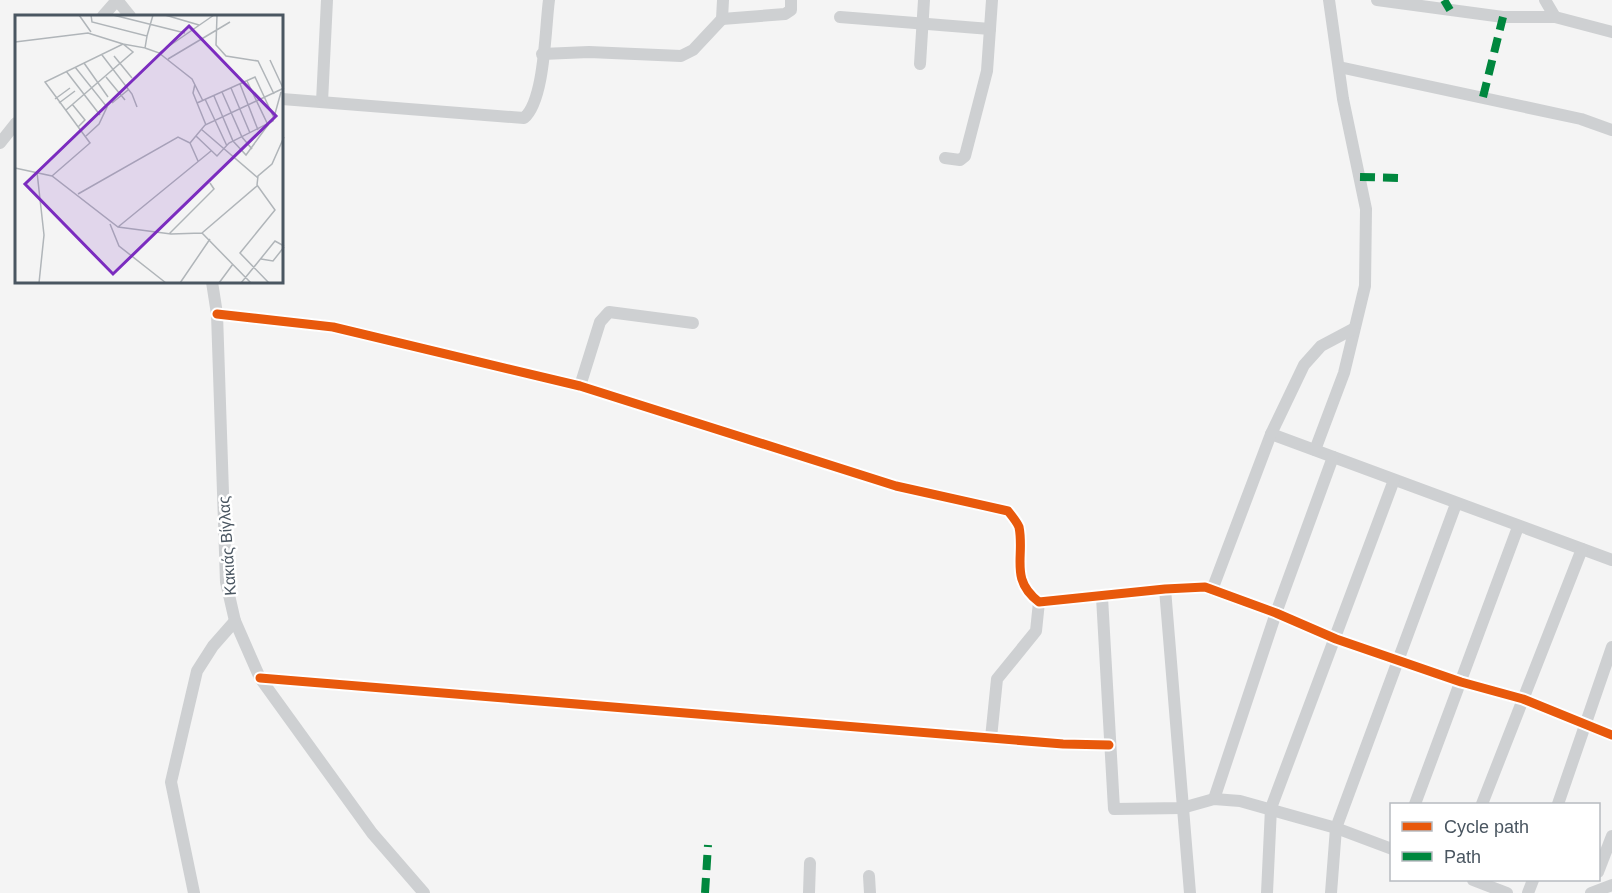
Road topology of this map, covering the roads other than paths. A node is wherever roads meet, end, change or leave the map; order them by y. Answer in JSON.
{"nodes":[{"id":1,"x":117,"y":0,"type":"edge"},
{"id":2,"x":327,"y":0,"type":"edge"},
{"id":3,"x":549,"y":0,"type":"edge"},
{"id":4,"x":723,"y":0,"type":"edge"},
{"id":5,"x":791,"y":0,"type":"edge"},
{"id":6,"x":924,"y":0,"type":"edge"},
{"id":7,"x":992,"y":0,"type":"edge"},
{"id":8,"x":1329,"y":0,"type":"edge"},
{"id":9,"x":1377,"y":0,"type":"edge"},
{"id":10,"x":1545,"y":0,"type":"edge"},
{"id":11,"x":105,"y":15,"type":"edge"},
{"id":12,"x":129,"y":15,"type":"edge"},
{"id":13,"x":840,"y":17,"type":"dead end"},
{"id":14,"x":1556,"y":17,"type":"junction"},
{"id":15,"x":722,"y":19,"type":"junction"},
{"id":16,"x":923,"y":24,"type":"junction"},
{"id":17,"x":990,"y":29,"type":"junction"},
{"id":18,"x":1612,"y":32,"type":"edge"},
{"id":19,"x":543,"y":54,"type":"junction"},
{"id":20,"x":920,"y":64,"type":"dead end"},
{"id":21,"x":1340,"y":67,"type":"junction"},
{"id":22,"x":284,"y":99,"type":"edge"},
{"id":23,"x":322,"y":102,"type":"junction"},
{"id":24,"x":15,"y":124,"type":"edge"},
{"id":25,"x":1612,"y":130,"type":"edge"},
{"id":26,"x":0,"y":143,"type":"edge"},
{"id":27,"x":945,"y":158,"type":"dead end"},
{"id":28,"x":212,"y":284,"type":"edge"},
{"id":29,"x":217,"y":314,"type":"junction"},
{"id":30,"x":693,"y":323,"type":"dead end"},
{"id":31,"x":1353,"y":329,"type":"junction"},
{"id":32,"x":580,"y":386,"type":"junction"},
{"id":33,"x":1270,"y":434,"type":"junction"},
{"id":34,"x":1315,"y":450,"type":"junction"},
{"id":35,"x":1333,"y":457,"type":"junction"},
{"id":36,"x":1394,"y":480,"type":"junction"},
{"id":37,"x":1456,"y":504,"type":"junction"},
{"id":38,"x":1518,"y":527,"type":"junction"},
{"id":39,"x":1582,"y":549,"type":"junction"},
{"id":40,"x":1612,"y":560,"type":"edge"},
{"id":41,"x":1165,"y":588,"type":"junction"},
{"id":42,"x":1212,"y":590,"type":"junction"},
{"id":43,"x":1102,"y":597,"type":"junction"},
{"id":44,"x":1039,"y":602,"type":"junction"},
{"id":45,"x":1276,"y":613,"type":"junction"},
{"id":46,"x":235,"y":621,"type":"junction"},
{"id":47,"x":1336,"y":639,"type":"junction"},
{"id":48,"x":1612,"y":647,"type":"edge"},
{"id":49,"x":1398,"y":660,"type":"junction"},
{"id":50,"x":260,"y":678,"type":"junction"},
{"id":51,"x":1461,"y":682,"type":"junction"},
{"id":52,"x":1523,"y":699,"type":"junction"},
{"id":53,"x":1584,"y":725,"type":"junction"},
{"id":54,"x":1612,"y":735,"type":"edge"},
{"id":55,"x":991,"y":738,"type":"junction"},
{"id":56,"x":1109,"y":745,"type":"junction"},
{"id":57,"x":1214,"y":799,"type":"junction"},
{"id":58,"x":1415,"y":803,"type":"edge"},
{"id":59,"x":1482,"y":803,"type":"edge"},
{"id":60,"x":1558,"y":803,"type":"edge"},
{"id":61,"x":1182,"y":808,"type":"junction"},
{"id":62,"x":1271,"y":808,"type":"junction"},
{"id":63,"x":1336,"y":828,"type":"junction"},
{"id":64,"x":1612,"y":836,"type":"edge"},
{"id":65,"x":1390,"y":848,"type":"edge"},
{"id":66,"x":810,"y":863,"type":"dead end"},
{"id":67,"x":1600,"y":869,"type":"edge"},
{"id":68,"x":869,"y":876,"type":"dead end"},
{"id":69,"x":1478,"y":881,"type":"edge"},
{"id":70,"x":1612,"y":885,"type":"edge"},
{"id":71,"x":194,"y":893,"type":"edge"},
{"id":72,"x":424,"y":893,"type":"edge"},
{"id":73,"x":809,"y":893,"type":"edge"},
{"id":74,"x":870,"y":893,"type":"edge"},
{"id":75,"x":1190,"y":893,"type":"edge"},
{"id":76,"x":1267,"y":893,"type":"edge"},
{"id":77,"x":1331,"y":893,"type":"edge"},
{"id":78,"x":1507,"y":893,"type":"edge"},
{"id":79,"x":1591,"y":893,"type":"edge"}],
"edges":[{"from":1,"to":11,"type":"street"},
{"from":1,"to":12,"type":"street"},
{"from":2,"to":23,"type":"street"},
{"from":3,"to":19,"type":"street"},
{"from":4,"to":15,"type":"street"},
{"from":5,"to":15,"type":"street"},
{"from":6,"to":16,"type":"street"},
{"from":7,"to":17,"type":"street"},
{"from":8,"to":21,"type":"street"},
{"from":9,"to":14,"type":"street"},
{"from":10,"to":14,"type":"street"},
{"from":13,"to":16,"type":"street"},
{"from":14,"to":18,"type":"street"},
{"from":15,"to":19,"type":"street"},
{"from":16,"to":17,"type":"street"},
{"from":16,"to":20,"type":"street"},
{"from":17,"to":27,"type":"street"},
{"from":19,"to":23,"type":"street"},
{"from":21,"to":25,"type":"street"},
{"from":21,"to":31,"type":"street"},
{"from":22,"to":23,"type":"street"},
{"from":24,"to":26,"type":"street"},
{"from":28,"to":29,"type":"street","name":"Κακιάς Βίγλας"},
{"from":29,"to":32,"type":"street"},
{"from":29,"to":46,"type":"street","name":"Κακιάς Βίγλας"},
{"from":30,"to":32,"type":"street"},
{"from":31,"to":33,"type":"street"},
{"from":31,"to":34,"type":"street"},
{"from":32,"to":44,"type":"street"},
{"from":33,"to":34,"type":"street"},
{"from":33,"to":42,"type":"street"},
{"from":34,"to":35,"type":"street"},
{"from":35,"to":36,"type":"street"},
{"from":35,"to":45,"type":"street"},
{"from":36,"to":37,"type":"street"},
{"from":36,"to":47,"type":"street"},
{"from":37,"to":38,"type":"street"},
{"from":37,"to":49,"type":"street"},
{"from":38,"to":39,"type":"street"},
{"from":38,"to":51,"type":"street"},
{"from":39,"to":40,"type":"street"},
{"from":39,"to":52,"type":"street"},
{"from":41,"to":42,"type":"street"},
{"from":41,"to":43,"type":"street"},
{"from":41,"to":61,"type":"street"},
{"from":42,"to":45,"type":"street"},
{"from":43,"to":44,"type":"street"},
{"from":43,"to":56,"type":"street"},
{"from":44,"to":55,"type":"street"},
{"from":45,"to":47,"type":"street"},
{"from":45,"to":57,"type":"street"},
{"from":46,"to":50,"type":"street","name":"Κακιάς Βίγλας"},
{"from":46,"to":71,"type":"street"},
{"from":47,"to":49,"type":"street"},
{"from":47,"to":62,"type":"street"},
{"from":48,"to":53,"type":"street"},
{"from":49,"to":51,"type":"street"},
{"from":49,"to":63,"type":"street"},
{"from":50,"to":55,"type":"street"},
{"from":50,"to":72,"type":"street","name":"Κακιάς Βίγλας"},
{"from":51,"to":52,"type":"street"},
{"from":51,"to":58,"type":"street"},
{"from":52,"to":53,"type":"street"},
{"from":52,"to":59,"type":"street"},
{"from":53,"to":54,"type":"street"},
{"from":53,"to":60,"type":"street"},
{"from":55,"to":56,"type":"street"},
{"from":56,"to":61,"type":"street"},
{"from":57,"to":61,"type":"street"},
{"from":57,"to":62,"type":"street"},
{"from":61,"to":75,"type":"street"},
{"from":62,"to":63,"type":"street"},
{"from":62,"to":76,"type":"street"},
{"from":63,"to":65,"type":"street"},
{"from":63,"to":77,"type":"street"},
{"from":64,"to":67,"type":"street"},
{"from":66,"to":73,"type":"street"},
{"from":68,"to":74,"type":"street"},
{"from":69,"to":78,"type":"street"},
{"from":70,"to":79,"type":"street"}]}
